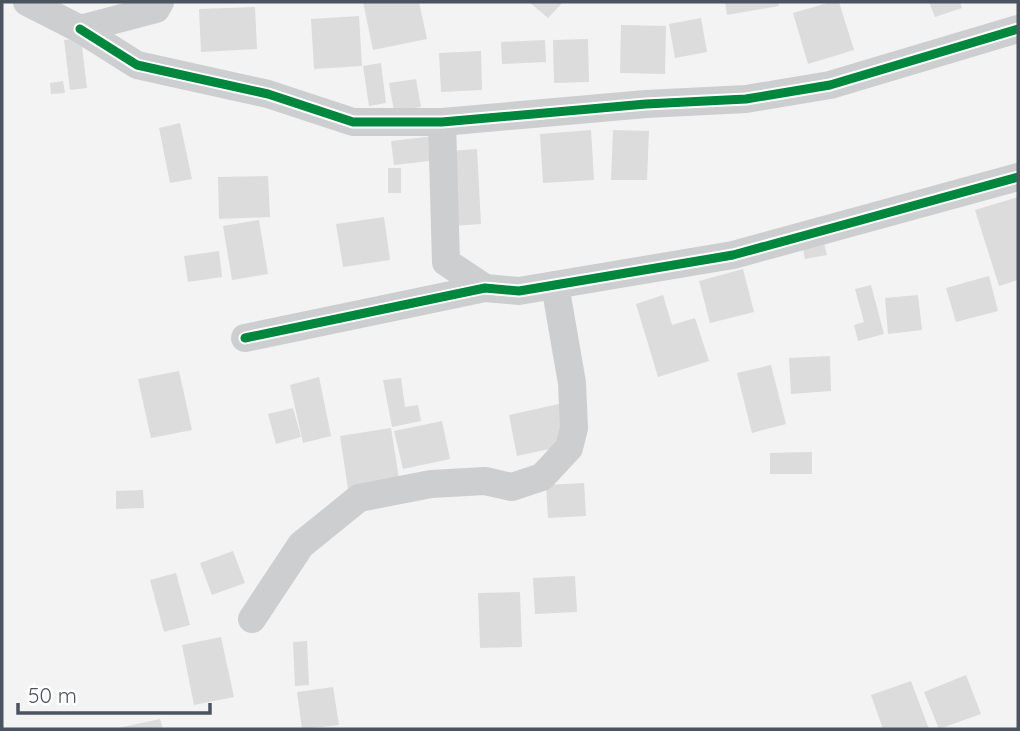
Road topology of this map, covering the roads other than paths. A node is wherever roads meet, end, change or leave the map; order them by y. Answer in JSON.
{"nodes":[{"id":1,"x":27,"y":2,"type":"edge"},
{"id":2,"x":160,"y":2,"type":"edge"},
{"id":3,"x":80,"y":29,"type":"junction"},
{"id":4,"x":1018,"y":29,"type":"edge"},
{"id":5,"x":442,"y":122,"type":"junction"},
{"id":6,"x":1018,"y":177,"type":"edge"},
{"id":7,"x":555,"y":285,"type":"junction"},
{"id":8,"x":485,"y":288,"type":"junction"},
{"id":9,"x":245,"y":338,"type":"dead end"},
{"id":10,"x":252,"y":619,"type":"dead end"}],
"edges":[{"from":1,"to":3,"type":"street"},
{"from":2,"to":3,"type":"street"},
{"from":3,"to":5,"type":"street"},
{"from":4,"to":5,"type":"street"},
{"from":5,"to":8,"type":"street"},
{"from":6,"to":7,"type":"street"},
{"from":7,"to":8,"type":"street"},
{"from":7,"to":10,"type":"street"},
{"from":8,"to":9,"type":"street"}]}
